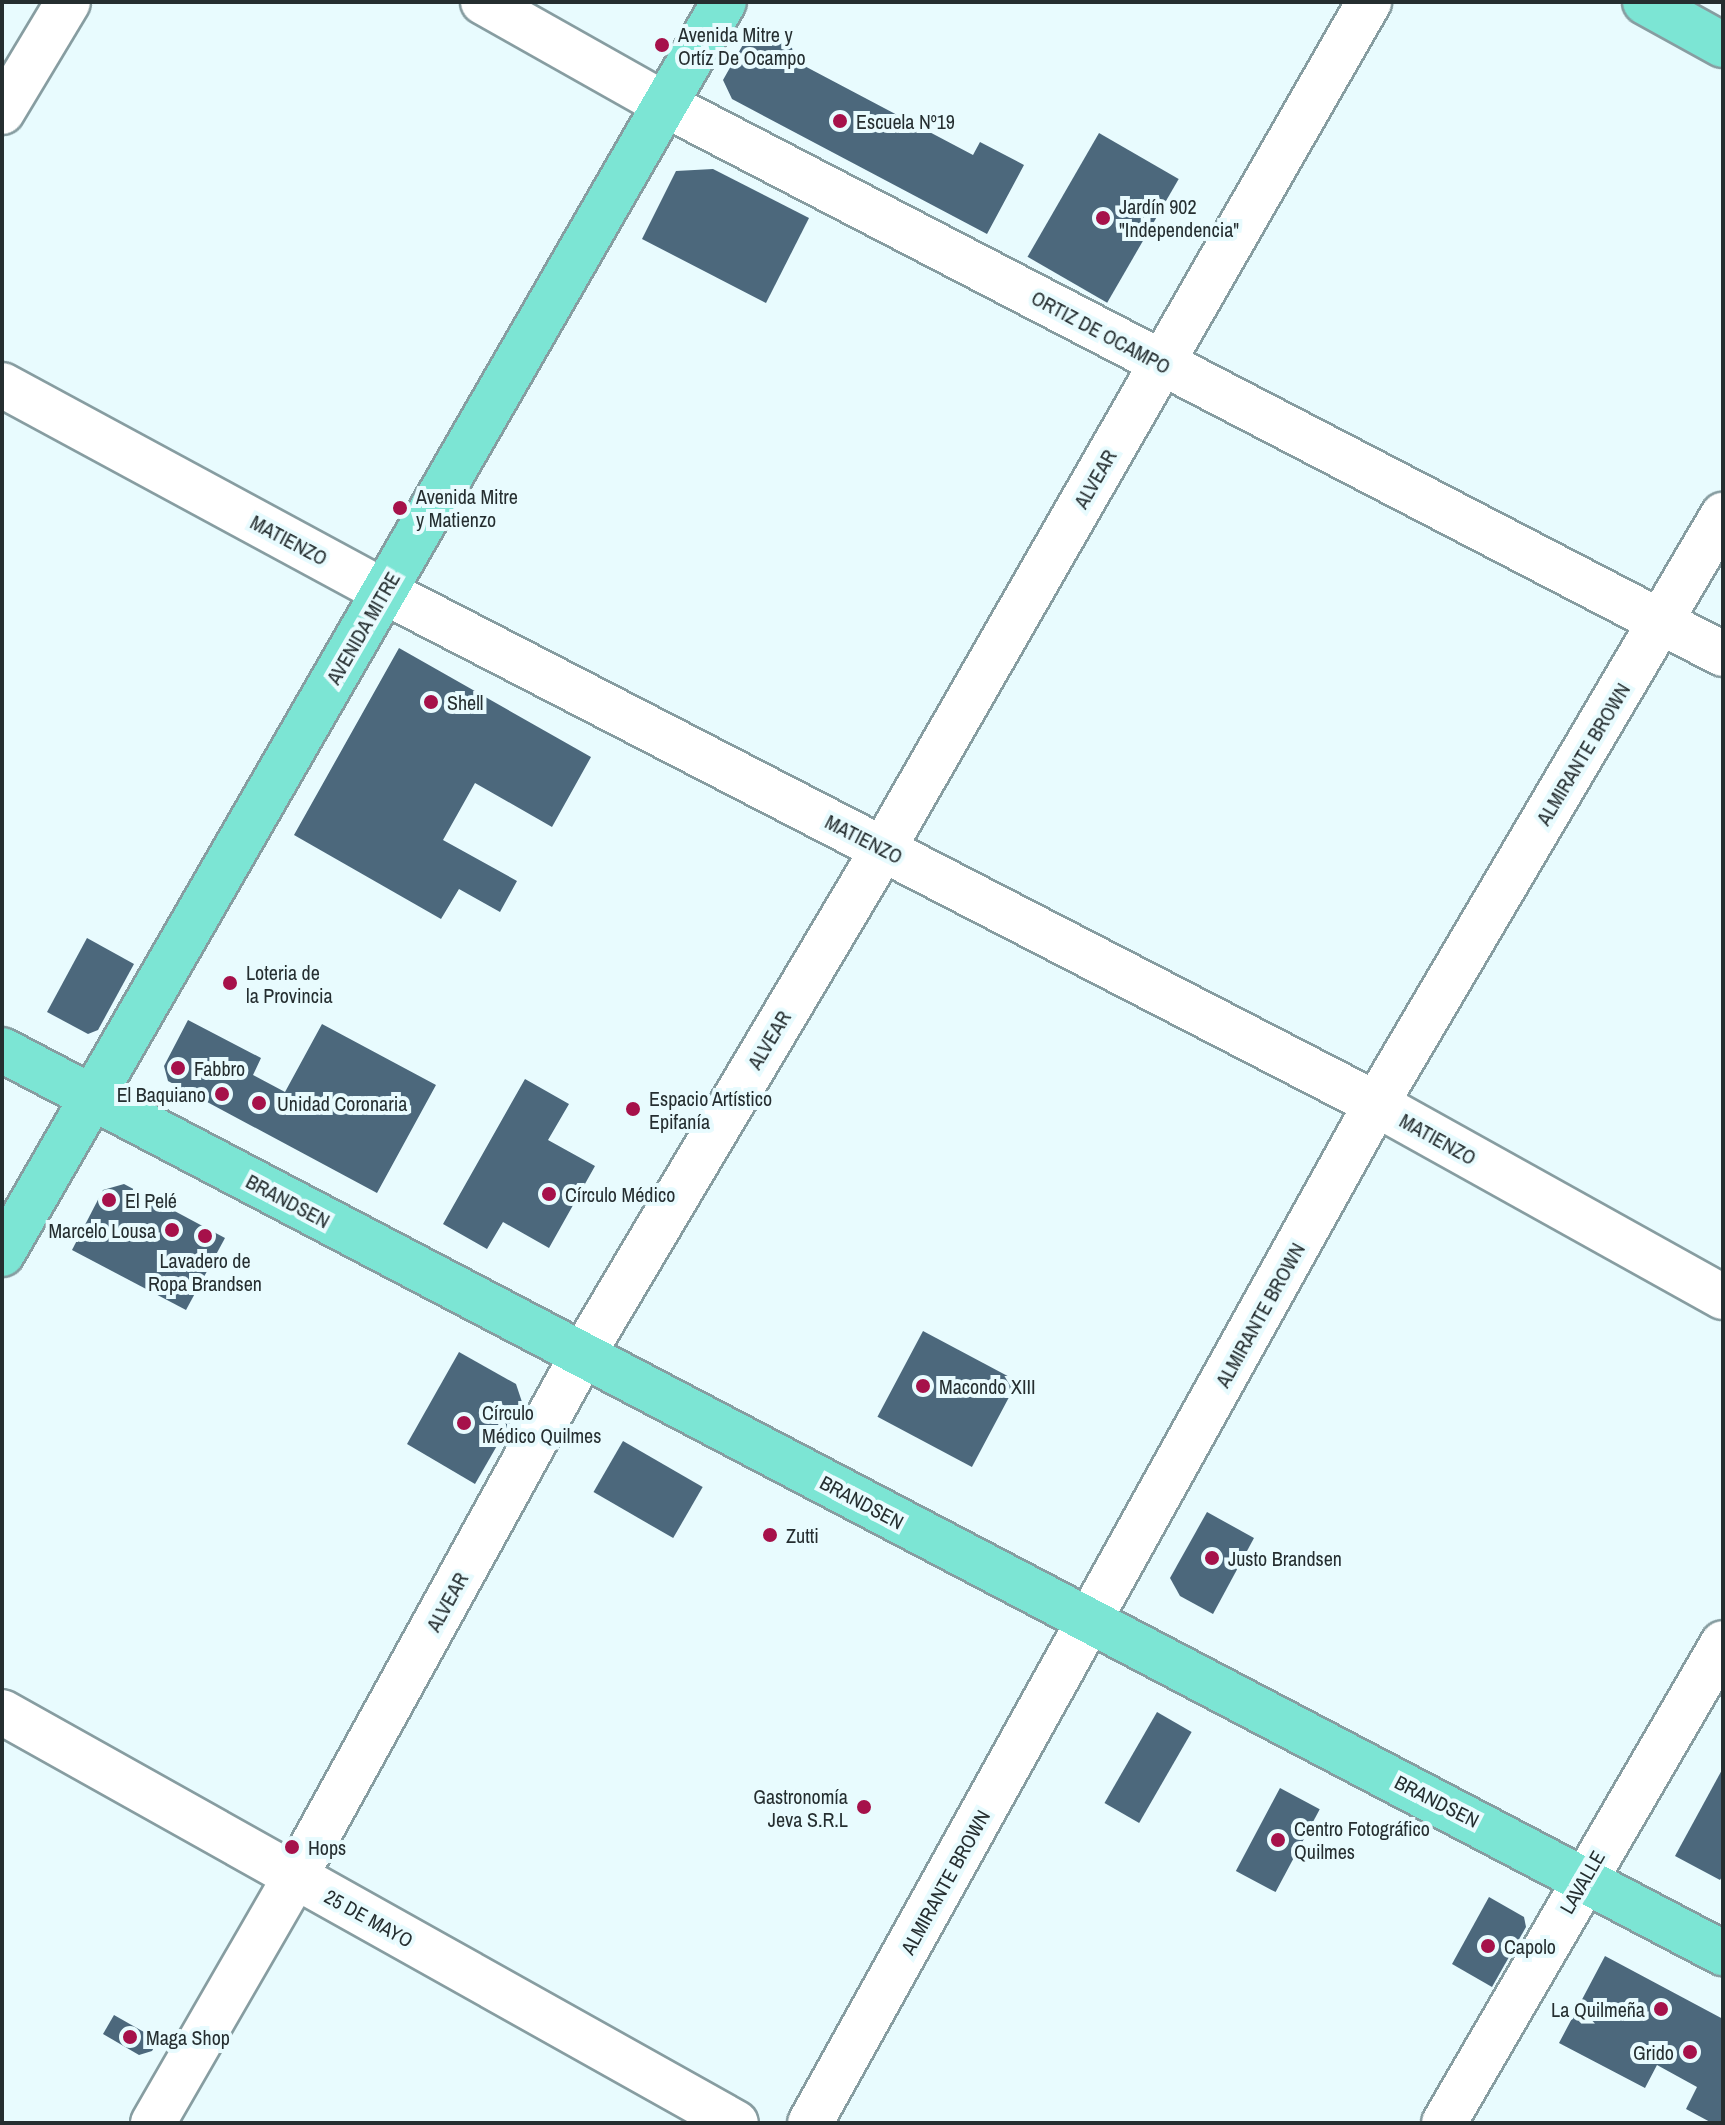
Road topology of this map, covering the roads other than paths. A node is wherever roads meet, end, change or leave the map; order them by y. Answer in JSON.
{"nodes":[{"id":1,"x":68,"y":2,"type":"edge"},
{"id":2,"x":483,"y":2,"type":"edge"},
{"id":3,"x":724,"y":2,"type":"edge"},
{"id":4,"x":1369,"y":2,"type":"edge"},
{"id":5,"x":1645,"y":2,"type":"edge"},
{"id":6,"x":1723,"y":45,"type":"edge"},
{"id":7,"x":664,"y":104,"type":"junction"},
{"id":8,"x":2,"y":112,"type":"edge"},
{"id":9,"x":1161,"y":363,"type":"junction"},
{"id":10,"x":2,"y":385,"type":"edge"},
{"id":11,"x":1723,"y":515,"type":"edge"},
{"id":12,"x":385,"y":592,"type":"junction"},
{"id":13,"x":1661,"y":622,"type":"junction"},
{"id":14,"x":1723,"y":654,"type":"edge"},
{"id":15,"x":883,"y":849,"type":"junction"},
{"id":16,"x":2,"y":1050,"type":"edge"},
{"id":17,"x":91,"y":1097,"type":"junction"},
{"id":18,"x":1376,"y":1104,"type":"junction"},
{"id":19,"x":2,"y":1254,"type":"edge"},
{"id":20,"x":1723,"y":1297,"type":"edge"},
{"id":21,"x":582,"y":1356,"type":"junction"},
{"id":22,"x":1091,"y":1622,"type":"junction"},
{"id":23,"x":1723,"y":1643,"type":"edge"},
{"id":24,"x":2,"y":1712,"type":"edge"},
{"id":25,"x":295,"y":1877,"type":"junction"},
{"id":26,"x":1585,"y":1877,"type":"junction"},
{"id":27,"x":1723,"y":1953,"type":"edge"},
{"id":28,"x":153,"y":2123,"type":"edge"},
{"id":29,"x":736,"y":2123,"type":"edge"},
{"id":30,"x":810,"y":2123,"type":"edge"},
{"id":31,"x":1444,"y":2123,"type":"edge"}],
"edges":[{"from":1,"to":8,"type":"street"},
{"from":2,"to":7,"type":"street","name":"ORTIZ DE OCAMPO"},
{"from":3,"to":7,"type":"main road","name":"AVENIDA MITRE"},
{"from":4,"to":9,"type":"street","name":"ALVEAR"},
{"from":5,"to":6,"type":"main road"},
{"from":7,"to":9,"type":"street","name":"ORTIZ DE OCAMPO"},
{"from":7,"to":12,"type":"main road","name":"AVENIDA MITRE"},
{"from":9,"to":13,"type":"street","name":"ORTIZ DE OCAMPO"},
{"from":9,"to":15,"type":"street","name":"ALVEAR"},
{"from":10,"to":12,"type":"street","name":"MATIENZO"},
{"from":11,"to":13,"type":"street","name":"ALMIRANTE BROWN"},
{"from":12,"to":15,"type":"street","name":"MATIENZO"},
{"from":12,"to":17,"type":"main road","name":"AVENIDA MITRE"},
{"from":13,"to":14,"type":"street","name":"ORTIZ DE OCAMPO"},
{"from":13,"to":18,"type":"street","name":"ALMIRANTE BROWN"},
{"from":15,"to":18,"type":"street","name":"MATIENZO"},
{"from":15,"to":21,"type":"street","name":"ALVEAR"},
{"from":16,"to":17,"type":"main road","name":"BRANDSEN"},
{"from":17,"to":19,"type":"main road","name":"AVENIDA MITRE"},
{"from":17,"to":21,"type":"main road","name":"BRANDSEN"},
{"from":18,"to":20,"type":"street","name":"MATIENZO"},
{"from":18,"to":22,"type":"street","name":"ALMIRANTE BROWN"},
{"from":21,"to":22,"type":"main road","name":"BRANDSEN"},
{"from":21,"to":25,"type":"street","name":"ALVEAR"},
{"from":22,"to":26,"type":"main road","name":"BRANDSEN"},
{"from":22,"to":30,"type":"street","name":"ALMIRANTE BROWN"},
{"from":23,"to":26,"type":"street","name":"LAVALLE"},
{"from":24,"to":25,"type":"street","name":"25 DE MAYO"},
{"from":25,"to":28,"type":"street","name":"ALVEAR"},
{"from":25,"to":29,"type":"street","name":"25 DE MAYO"},
{"from":26,"to":27,"type":"main road","name":"BRANDSEN"},
{"from":26,"to":31,"type":"street","name":"LAVALLE"}]}
